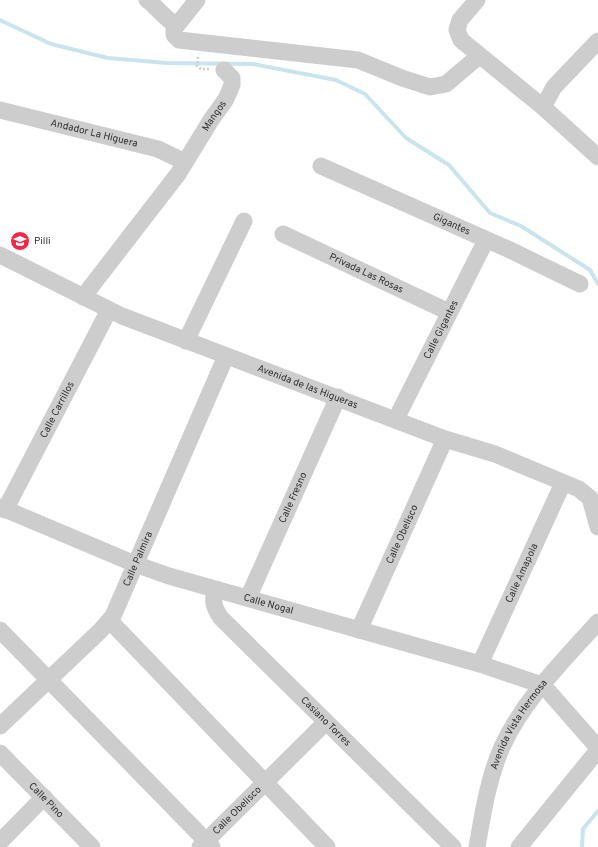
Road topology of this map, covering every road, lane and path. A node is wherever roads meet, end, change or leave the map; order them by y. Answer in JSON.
{"nodes":[{"id":1,"x":147,"y":0,"type":"edge"},
{"id":2,"x":197,"y":0,"type":"edge"},
{"id":3,"x":477,"y":0,"type":"edge"},
{"id":4,"x":176,"y":25,"type":"junction"},
{"id":5,"x":598,"y":41,"type":"edge"},
{"id":6,"x":479,"y":56,"type":"junction"},
{"id":7,"x":224,"y":70,"type":"dead end"},
{"id":8,"x":543,"y":107,"type":"junction"},
{"id":9,"x":0,"y":110,"type":"edge"},
{"id":10,"x":598,"y":157,"type":"edge"},
{"id":11,"x":185,"y":162,"type":"junction"},
{"id":12,"x":321,"y":166,"type":"dead end"},
{"id":13,"x":244,"y":221,"type":"dead end"},
{"id":14,"x":283,"y":234,"type":"dead end"},
{"id":15,"x":486,"y":240,"type":"junction"},
{"id":16,"x":0,"y":255,"type":"edge"},
{"id":17,"x":580,"y":284,"type":"dead end"},
{"id":18,"x":83,"y":297,"type":"junction"},
{"id":19,"x":109,"y":310,"type":"junction"},
{"id":20,"x":450,"y":312,"type":"junction"},
{"id":21,"x":186,"y":341,"type":"junction"},
{"id":22,"x":226,"y":356,"type":"junction"},
{"id":23,"x":338,"y":397,"type":"junction"},
{"id":24,"x":396,"y":419,"type":"junction"},
{"id":25,"x":445,"y":439,"type":"junction"},
{"id":26,"x":563,"y":483,"type":"junction"},
{"id":27,"x":2,"y":508,"type":"edge"},
{"id":28,"x":598,"y":527,"type":"edge"},
{"id":29,"x":135,"y":564,"type":"junction"},
{"id":30,"x":215,"y":589,"type":"junction"},
{"id":31,"x":248,"y":598,"type":"junction"},
{"id":32,"x":110,"y":621,"type":"junction"},
{"id":33,"x":598,"y":622,"type":"edge"},
{"id":34,"x":0,"y":630,"type":"edge"},
{"id":35,"x":359,"y":630,"type":"junction"},
{"id":36,"x":480,"y":664,"type":"junction"},
{"id":37,"x":49,"y":680,"type":"junction"},
{"id":38,"x":541,"y":686,"type":"junction"},
{"id":39,"x":325,"y":723,"type":"junction"},
{"id":40,"x":0,"y":726,"type":"edge"},
{"id":41,"x":598,"y":749,"type":"edge"},
{"id":42,"x":0,"y":753,"type":"edge"},
{"id":43,"x":264,"y":783,"type":"junction"},
{"id":44,"x":44,"y":797,"type":"junction"},
{"id":45,"x":0,"y":842,"type":"edge"},
{"id":46,"x":206,"y":845,"type":"edge"},
{"id":47,"x":92,"y":847,"type":"edge"},
{"id":48,"x":327,"y":847,"type":"edge"},
{"id":49,"x":453,"y":847,"type":"edge"},
{"id":50,"x":477,"y":847,"type":"edge"},
{"id":51,"x":519,"y":847,"type":"edge"}],
"edges":[{"from":1,"to":4,"type":"street"},
{"from":2,"to":4,"type":"street"},
{"from":3,"to":6,"type":"street"},
{"from":4,"to":6,"type":"street"},
{"from":5,"to":8,"type":"street"},
{"from":6,"to":8,"type":"street"},
{"from":7,"to":11,"type":"street","name":"Mangos"},
{"from":8,"to":10,"type":"street"},
{"from":9,"to":11,"type":"street","name":"Andador La Higuera"},
{"from":11,"to":18,"type":"street"},
{"from":12,"to":15,"type":"street","name":"Gigantes"},
{"from":13,"to":21,"type":"street"},
{"from":14,"to":20,"type":"street","name":"Privada Las Rosas"},
{"from":15,"to":17,"type":"street","name":"Gigantes"},
{"from":15,"to":20,"type":"street","name":"Calle Gigantes"},
{"from":16,"to":18,"type":"street","name":"Avenida de las Higueras"},
{"from":18,"to":19,"type":"street","name":"Avenida de las Higueras"},
{"from":19,"to":21,"type":"street","name":"Avenida de las Higueras"},
{"from":19,"to":27,"type":"street","name":"Calle Carrillos"},
{"from":20,"to":24,"type":"street","name":"Calle Gigantes"},
{"from":21,"to":22,"type":"street","name":"Avenida de las Higueras"},
{"from":22,"to":23,"type":"street","name":"Avenida de las Higueras"},
{"from":22,"to":29,"type":"street","name":"Calle Palmira"},
{"from":23,"to":24,"type":"street","name":"Avenida de las Higueras"},
{"from":23,"to":31,"type":"street","name":"Calle Fresno"},
{"from":24,"to":25,"type":"street","name":"Avenida de las Higueras"},
{"from":25,"to":26,"type":"street","name":"Avenida de las Higueras"},
{"from":25,"to":35,"type":"street","name":"Calle Obelisco"},
{"from":26,"to":28,"type":"street","name":"Avenida de las Higueras"},
{"from":26,"to":36,"type":"street","name":"Calle Amapola"},
{"from":27,"to":29,"type":"street","name":"Calle Nogal"},
{"from":29,"to":30,"type":"street","name":"Calle Nogal"},
{"from":29,"to":32,"type":"street","name":"Calle Palmira"},
{"from":30,"to":31,"type":"street","name":"Calle Nogal"},
{"from":30,"to":39,"type":"street","name":"Casiano Torres"},
{"from":31,"to":35,"type":"street","name":"Calle Nogal"},
{"from":32,"to":37,"type":"street","name":"Calle Palmira"},
{"from":32,"to":43,"type":"street"},
{"from":33,"to":38,"type":"street","name":"Avenida Vista Hermosa"},
{"from":34,"to":37,"type":"street"},
{"from":35,"to":36,"type":"street","name":"Calle Nogal"},
{"from":36,"to":38,"type":"street","name":"Calle Nogal"},
{"from":37,"to":40,"type":"street","name":"Calle Palmira"},
{"from":37,"to":46,"type":"street"},
{"from":38,"to":41,"type":"street"},
{"from":38,"to":50,"type":"street","name":"Avenida Vista Hermosa"},
{"from":39,"to":43,"type":"street","name":"Calle Obelisco"},
{"from":39,"to":49,"type":"street","name":"Casiano Torres"},
{"from":41,"to":51,"type":"street"},
{"from":42,"to":44,"type":"street","name":"Calle Pino"},
{"from":43,"to":46,"type":"street","name":"Calle Obelisco"},
{"from":43,"to":48,"type":"street"},
{"from":44,"to":45,"type":"street"},
{"from":44,"to":47,"type":"street","name":"Calle Pino"}]}
